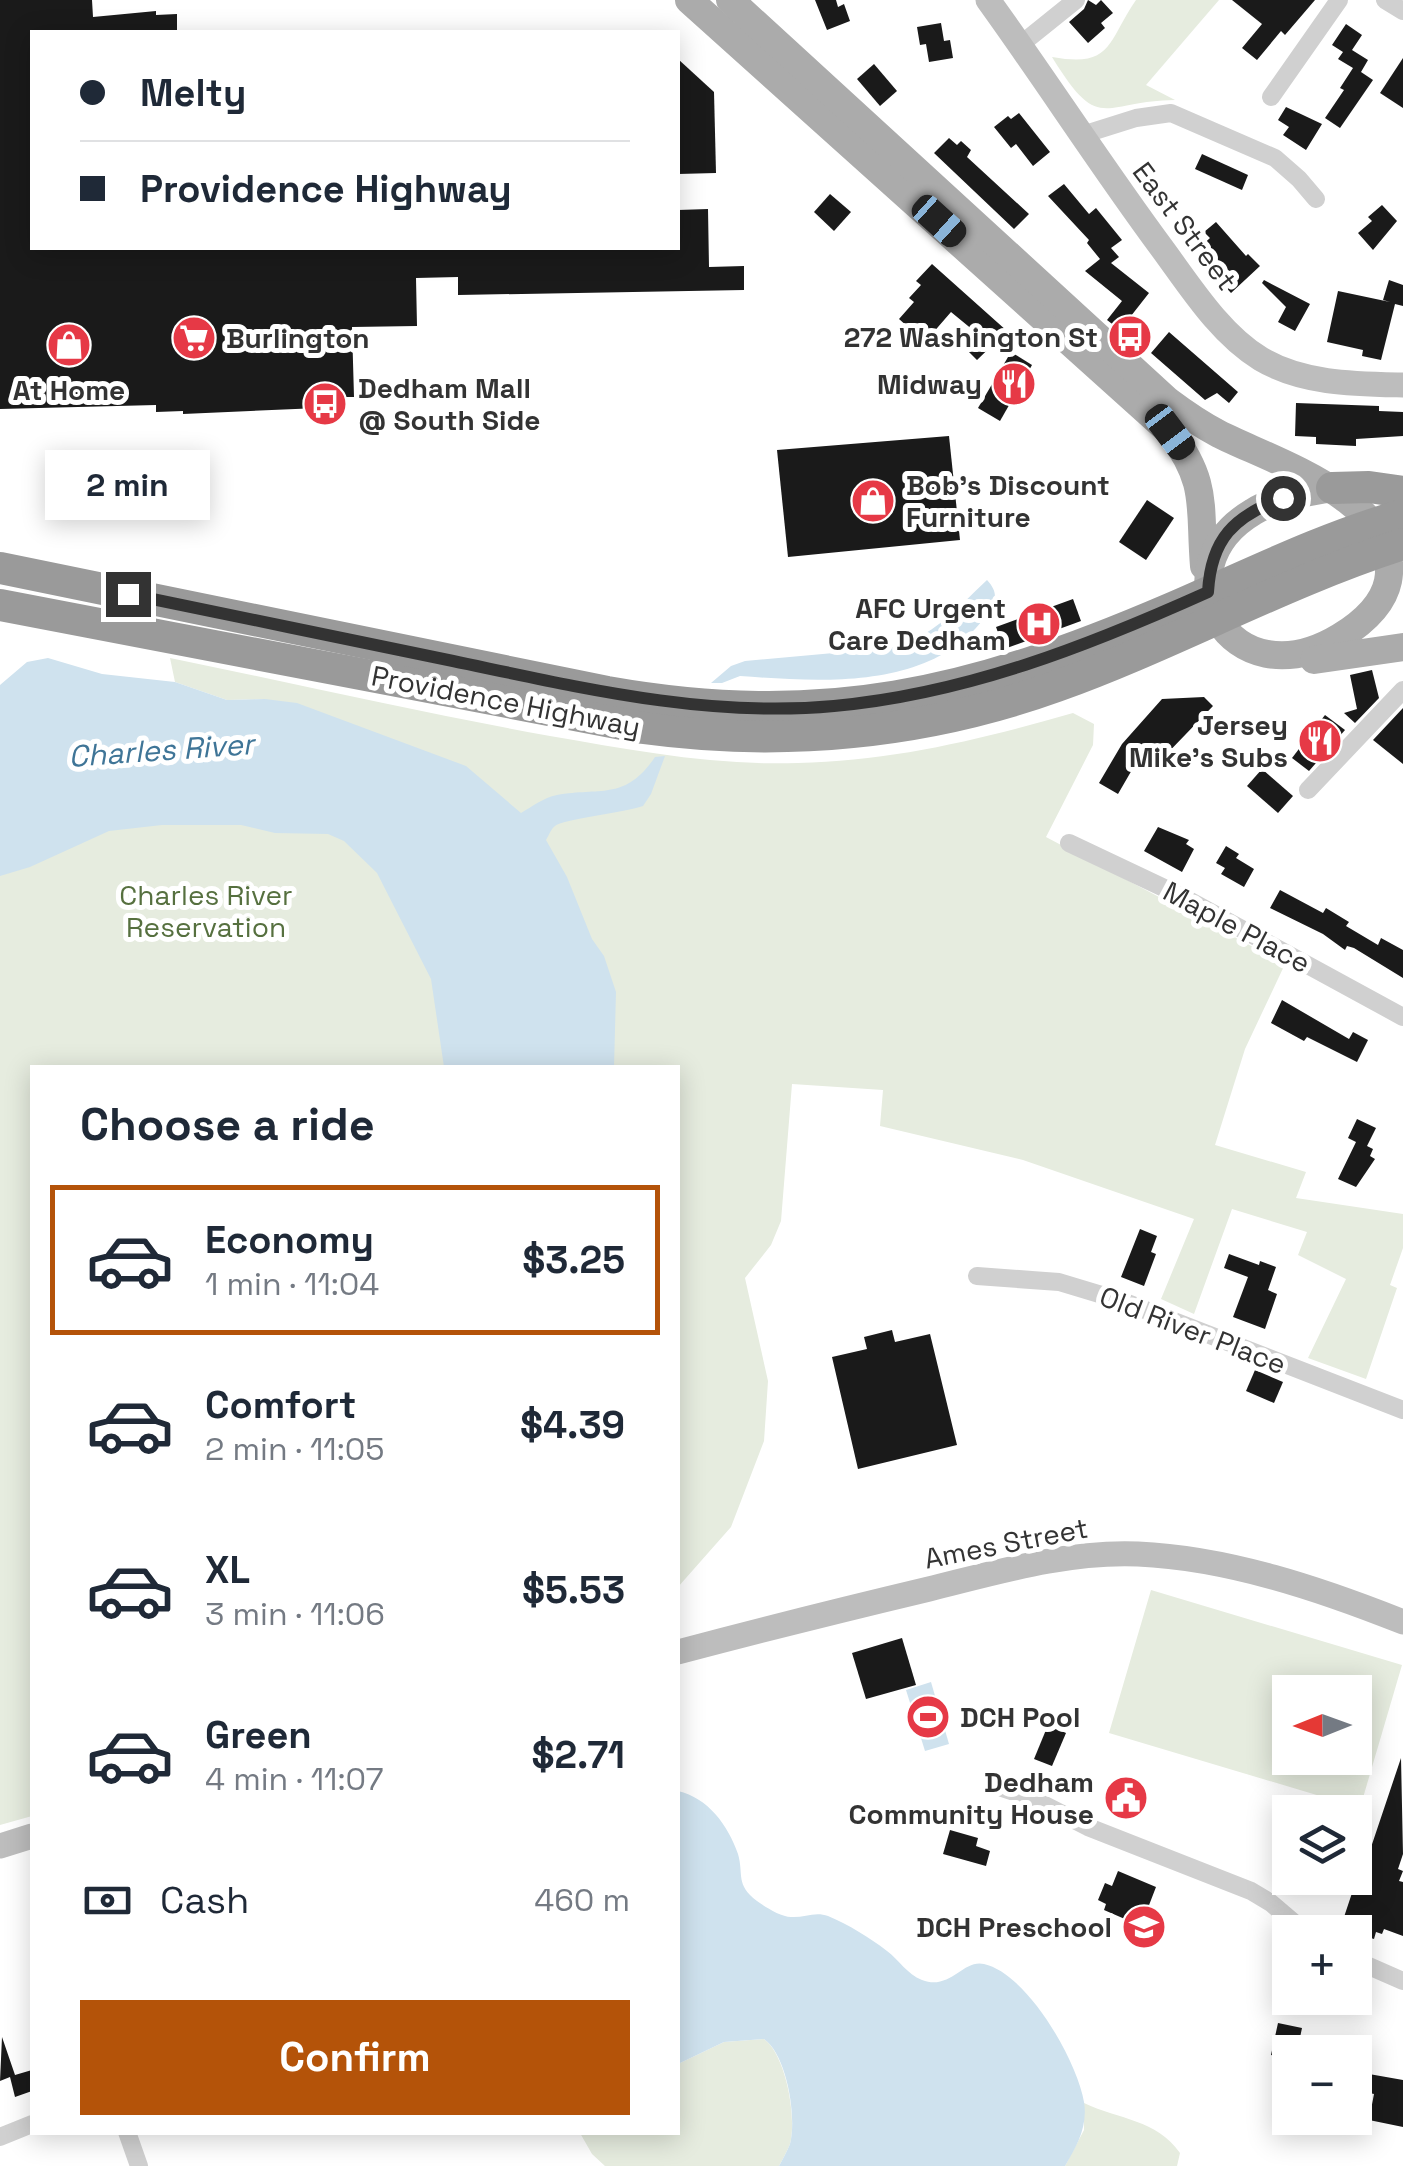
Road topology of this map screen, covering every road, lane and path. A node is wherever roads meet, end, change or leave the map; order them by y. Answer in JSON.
{"nodes":[{"id":1,"x":690,"y":0,"type":"edge"},
{"id":2,"x":730,"y":0,"type":"edge"},
{"id":3,"x":988,"y":0,"type":"edge"},
{"id":4,"x":1076,"y":0,"type":"edge"},
{"id":5,"x":1338,"y":0,"type":"edge"},
{"id":6,"x":1385,"y":0,"type":"edge"},
{"id":7,"x":1403,"y":11,"type":"edge"},
{"id":8,"x":1020,"y":45,"type":"junction"},
{"id":9,"x":1271,"y":96,"type":"dead end"},
{"id":10,"x":1082,"y":134,"type":"junction"},
{"id":11,"x":1316,"y":200,"type":"dead end"},
{"id":12,"x":1403,"y":386,"type":"edge"},
{"id":13,"x":1332,"y":488,"type":"junction"},
{"id":14,"x":1403,"y":492,"type":"edge"},
{"id":15,"x":1392,"y":533,"type":"edge"},
{"id":16,"x":0,"y":568,"type":"edge"},
{"id":17,"x":1403,"y":585,"type":"edge"},
{"id":18,"x":0,"y":605,"type":"edge"},
{"id":19,"x":1213,"y":605,"type":"junction"},
{"id":20,"x":1403,"y":647,"type":"edge"},
{"id":21,"x":1268,"y":656,"type":"junction"},
{"id":22,"x":1403,"y":690,"type":"edge"},
{"id":23,"x":1308,"y":790,"type":"dead end"},
{"id":24,"x":1070,"y":842,"type":"dead end"},
{"id":25,"x":1403,"y":1017,"type":"edge"},
{"id":26,"x":976,"y":1276,"type":"dead end"},
{"id":27,"x":1403,"y":1410,"type":"edge"},
{"id":28,"x":1403,"y":1622,"type":"edge"},
{"id":29,"x":680,"y":1652,"type":"edge"},
{"id":30,"x":1002,"y":1788,"type":"dead end"},
{"id":31,"x":30,"y":1837,"type":"edge"},
{"id":32,"x":0,"y":1846,"type":"edge"},
{"id":33,"x":1285,"y":1915,"type":"edge"},
{"id":34,"x":1372,"y":1967,"type":"edge"},
{"id":35,"x":1403,"y":1981,"type":"edge"},
{"id":36,"x":30,"y":2125,"type":"edge"},
{"id":37,"x":129,"y":2135,"type":"edge"},
{"id":38,"x":0,"y":2137,"type":"edge"},
{"id":39,"x":139,"y":2166,"type":"edge"}],
"edges":[{"from":1,"to":19,"type":"main road"},
{"from":2,"to":13,"type":"main road"},
{"from":3,"to":8,"type":"street","name":"East Street"},
{"from":4,"to":8,"type":"street"},
{"from":5,"to":9,"type":"street"},
{"from":6,"to":7,"type":"street"},
{"from":8,"to":10,"type":"street","name":"East Street"},
{"from":10,"to":11,"type":"street"},
{"from":10,"to":12,"type":"street","name":"East Street"},
{"from":13,"to":14,"type":"highway"},
{"from":13,"to":15,"type":"main road"},
{"from":13,"to":19,"type":"main road"},
{"from":15,"to":17,"type":"main road"},
{"from":15,"to":19,"type":"highway","name":"Providence Highway"},
{"from":15,"to":21,"type":"main road"},
{"from":16,"to":19,"type":"highway","name":"Providence Highway"},
{"from":18,"to":19,"type":"highway","name":"Providence Highway"},
{"from":19,"to":21,"type":"main road"},
{"from":20,"to":21,"type":"main road"},
{"from":22,"to":23,"type":"street"},
{"from":24,"to":25,"type":"street","name":"Maple Place"},
{"from":26,"to":27,"type":"street","name":"Old River Place"},
{"from":28,"to":29,"type":"street","name":"Ames Street"},
{"from":30,"to":33,"type":"street"},
{"from":31,"to":32,"type":"street"},
{"from":34,"to":35,"type":"street"},
{"from":36,"to":38,"type":"street"},
{"from":37,"to":39,"type":"street"}]}
